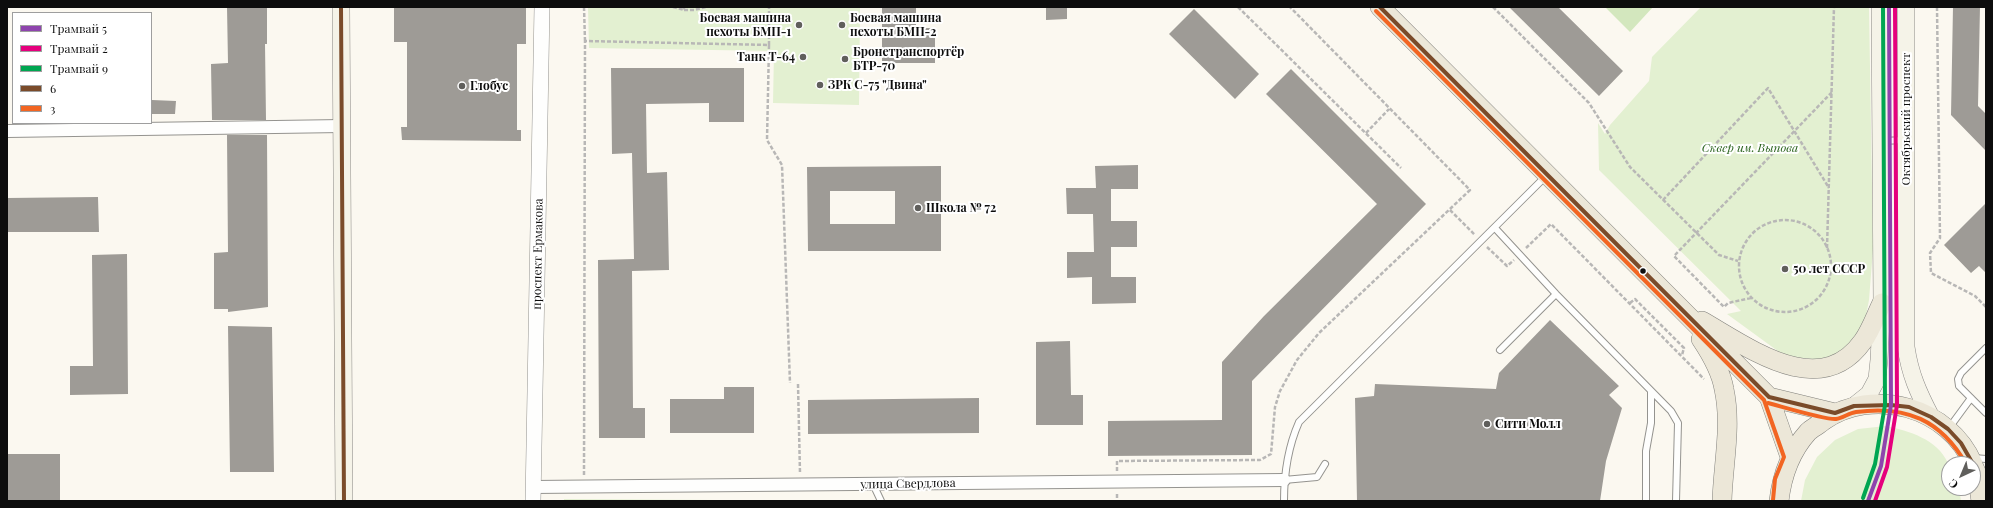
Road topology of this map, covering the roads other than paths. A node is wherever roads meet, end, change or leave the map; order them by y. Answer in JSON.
{"nodes":[{"id":1,"x":341,"y":7,"type":"edge"},
{"id":2,"x":542,"y":7,"type":"edge"},
{"id":3,"x":1380,"y":7,"type":"edge"},
{"id":4,"x":1880,"y":7,"type":"edge"},
{"id":5,"x":1906,"y":7,"type":"edge"},
{"id":6,"x":342,"y":126,"type":"junction"},
{"id":7,"x":7,"y":132,"type":"edge"},
{"id":8,"x":1906,"y":140,"type":"junction"},
{"id":9,"x":1881,"y":141,"type":"junction"},
{"id":10,"x":1547,"y":174,"type":"junction"},
{"id":11,"x":1495,"y":228,"type":"junction"},
{"id":12,"x":1556,"y":294,"type":"junction"},
{"id":13,"x":1882,"y":303,"type":"junction"},
{"id":14,"x":1683,"y":311,"type":"junction"},
{"id":15,"x":1986,"y":348,"type":"edge"},
{"id":16,"x":1500,"y":350,"type":"dead end"},
{"id":17,"x":1651,"y":391,"type":"junction"},
{"id":18,"x":1769,"y":397,"type":"junction"},
{"id":19,"x":1971,"y":398,"type":"junction"},
{"id":20,"x":1854,"y":406,"type":"junction"},
{"id":21,"x":1835,"y":413,"type":"junction"},
{"id":22,"x":1986,"y":413,"type":"edge"},
{"id":23,"x":1931,"y":417,"type":"junction"},
{"id":24,"x":1948,"y":429,"type":"junction"},
{"id":25,"x":1970,"y":456,"type":"edge"},
{"id":26,"x":1790,"y":457,"type":"junction"},
{"id":27,"x":1325,"y":464,"type":"dead end"},
{"id":28,"x":1284,"y":480,"type":"junction"},
{"id":29,"x":873,"y":484,"type":"junction"},
{"id":30,"x":533,"y":494,"type":"edge"},
{"id":31,"x":344,"y":501,"type":"edge"},
{"id":32,"x":882,"y":501,"type":"edge"},
{"id":33,"x":1284,"y":501,"type":"edge"},
{"id":34,"x":1646,"y":501,"type":"edge"},
{"id":35,"x":1676,"y":501,"type":"edge"},
{"id":36,"x":1722,"y":501,"type":"edge"},
{"id":37,"x":1779,"y":501,"type":"edge"}],
"edges":[{"from":1,"to":6,"type":"main road"},
{"from":2,"to":30,"type":"street","name":"проспект Ермакова"},
{"from":3,"to":10,"type":"main road"},
{"from":4,"to":9,"type":"main road","name":"Октябрьский проспект"},
{"from":5,"to":8,"type":"main road","name":"Октябрьский проспект"},
{"from":6,"to":7,"type":"street"},
{"from":6,"to":31,"type":"main road"},
{"from":8,"to":9,"type":"lane"},
{"from":8,"to":23,"type":"main road","name":"Октябрьский проспект"},
{"from":9,"to":13,"type":"main road","name":"Октябрьский проспект"},
{"from":10,"to":11,"type":"lane"},
{"from":10,"to":14,"type":"main road"},
{"from":11,"to":12,"type":"lane"},
{"from":11,"to":28,"type":"lane"},
{"from":12,"to":16,"type":"lane"},
{"from":12,"to":17,"type":"lane"},
{"from":13,"to":14,"type":"main road"},
{"from":13,"to":20,"type":"main road","name":"Октябрьский проспект"},
{"from":14,"to":18,"type":"main road"},
{"from":14,"to":36,"type":"main road"},
{"from":15,"to":19,"type":"lane"},
{"from":17,"to":34,"type":"lane"},
{"from":17,"to":35,"type":"lane"},
{"from":18,"to":21,"type":"main road"},
{"from":18,"to":26,"type":"main road"},
{"from":19,"to":22,"type":"lane"},
{"from":19,"to":24,"type":"lane"},
{"from":20,"to":21,"type":"main road"},
{"from":20,"to":23,"type":"main road"},
{"from":21,"to":26,"type":"main road"},
{"from":23,"to":24,"type":"main road"},
{"from":24,"to":25,"type":"main road"},
{"from":26,"to":37,"type":"main road"},
{"from":27,"to":28,"type":"lane"},
{"from":28,"to":29,"type":"street","name":"улица Свердлова"},
{"from":28,"to":33,"type":"lane"},
{"from":29,"to":30,"type":"street","name":"улица Свердлова"},
{"from":29,"to":32,"type":"lane"}]}
